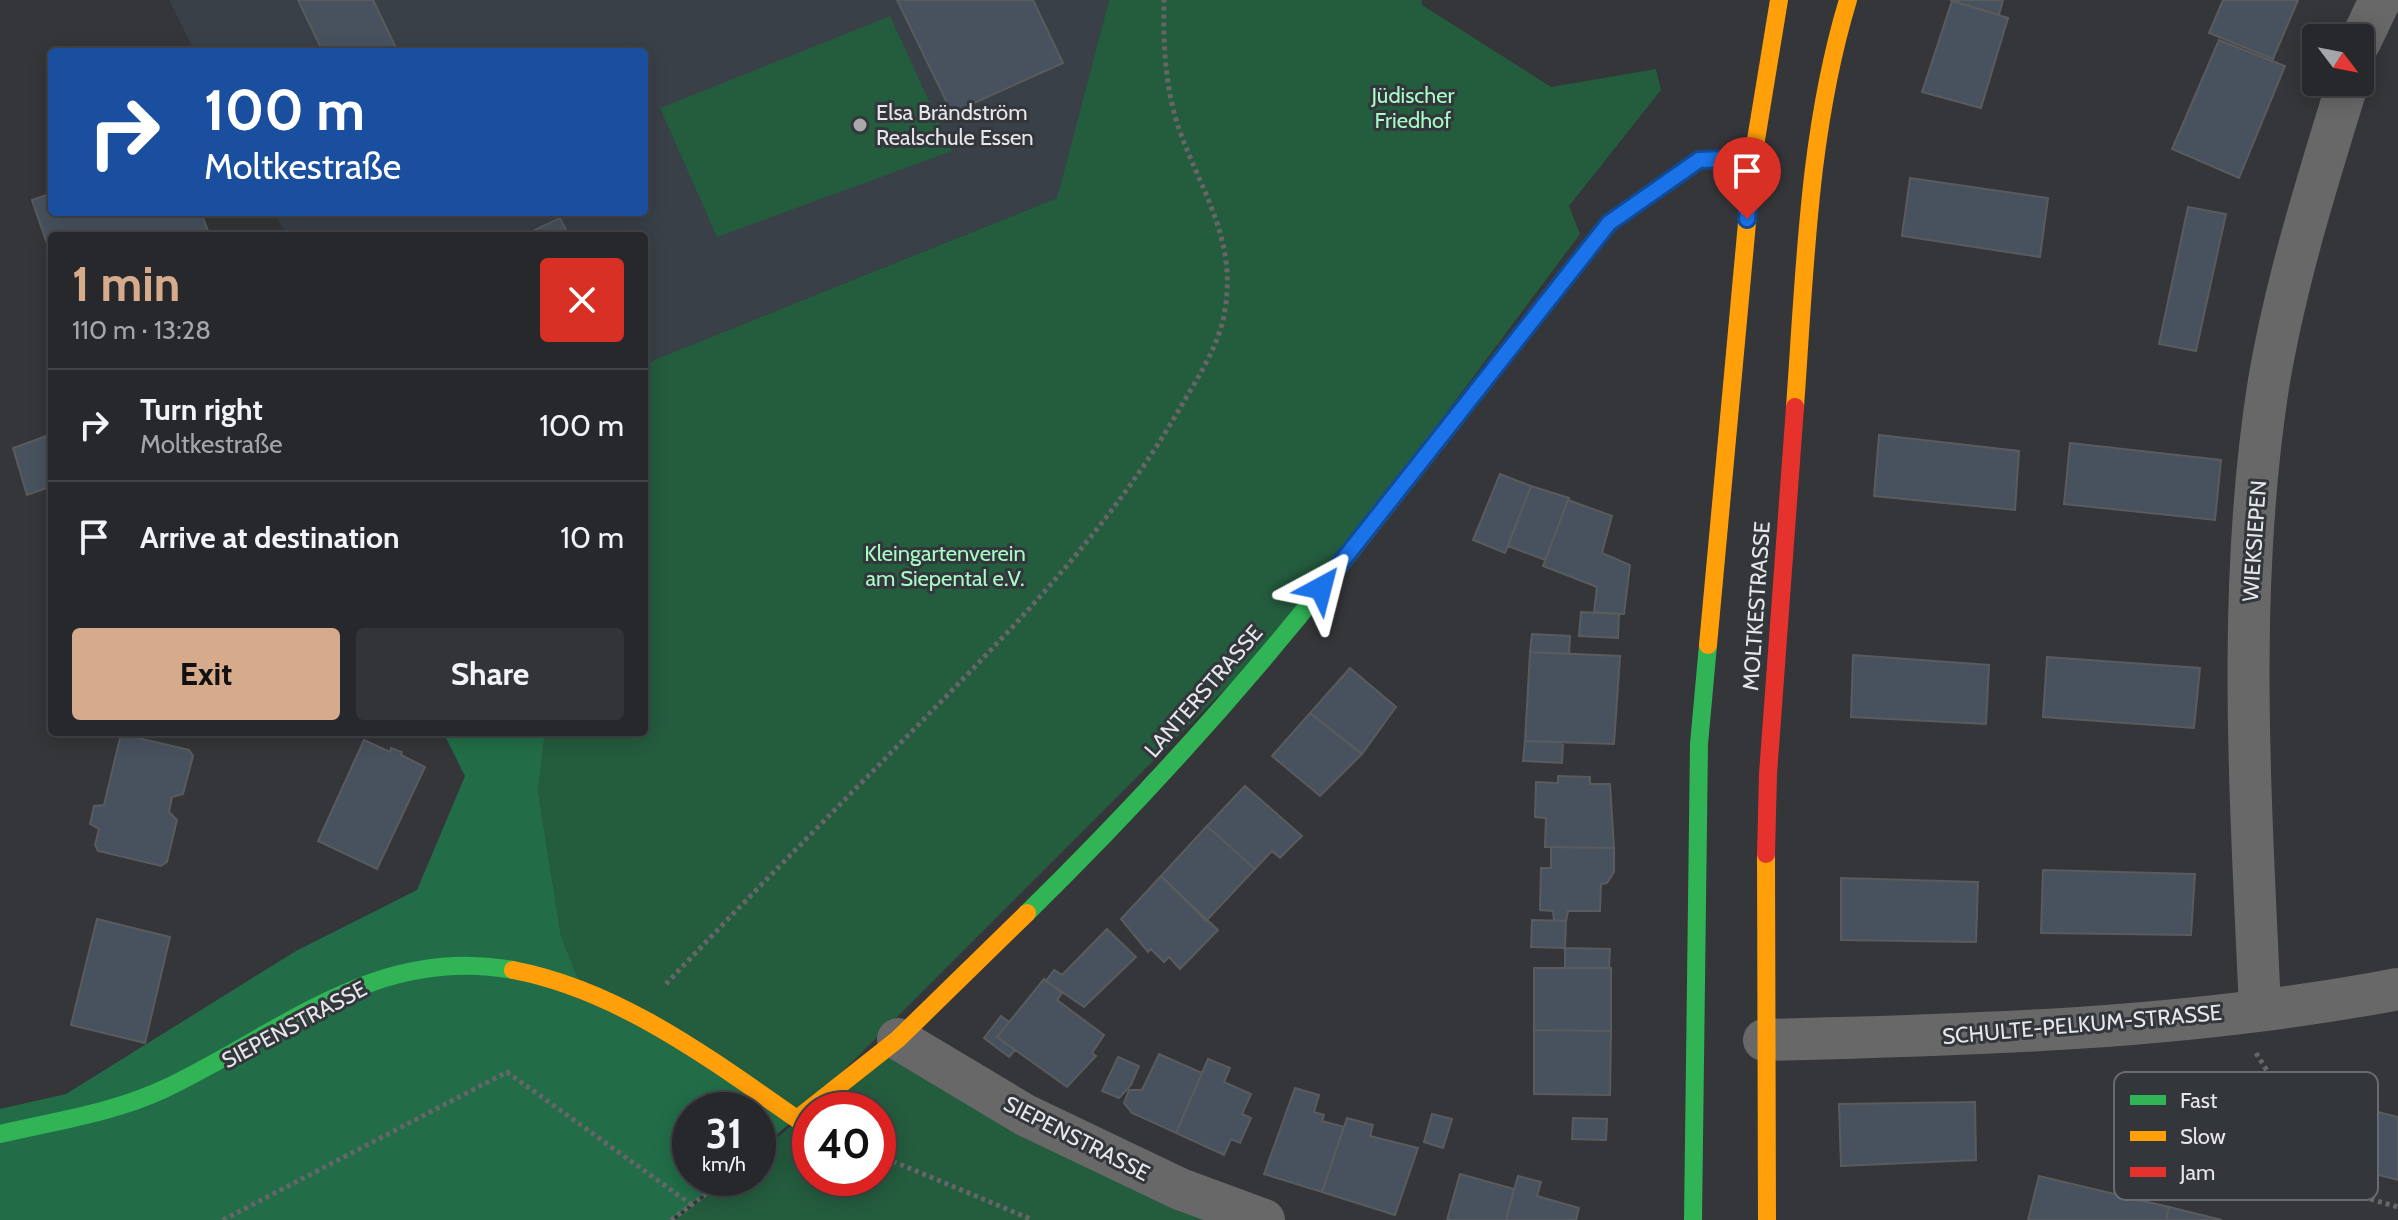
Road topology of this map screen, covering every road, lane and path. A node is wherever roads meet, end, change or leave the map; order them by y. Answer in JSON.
{"nodes":[{"id":1,"x":1164,"y":0,"type":"edge"},
{"id":2,"x":1779,"y":0,"type":"edge"},
{"id":3,"x":1848,"y":0,"type":"edge"},
{"id":4,"x":2380,"y":0,"type":"edge"},
{"id":5,"x":2369,"y":24,"type":"edge"},
{"id":6,"x":2344,"y":96,"type":"edge"},
{"id":7,"x":1753,"y":158,"type":"junction"},
{"id":8,"x":2398,"y":989,"type":"edge"},
{"id":9,"x":2251,"y":1011,"type":"junction"},
{"id":10,"x":638,"y":1014,"type":"junction"},
{"id":11,"x":898,"y":1039,"type":"junction"},
{"id":12,"x":1764,"y":1040,"type":"junction"},
{"id":13,"x":2268,"y":1072,"type":"edge"},
{"id":14,"x":831,"y":1092,"type":"edge"},
{"id":15,"x":792,"y":1116,"type":"edge"},
{"id":16,"x":0,"y":1134,"type":"edge"},
{"id":17,"x":896,"y":1163,"type":"edge"},
{"id":18,"x":704,"y":1196,"type":"edge"},
{"id":19,"x":2374,"y":1200,"type":"edge"},
{"id":20,"x":692,"y":1205,"type":"junction"},
{"id":21,"x":2398,"y":1207,"type":"edge"},
{"id":22,"x":223,"y":1220,"type":"edge"},
{"id":23,"x":671,"y":1220,"type":"edge"},
{"id":24,"x":1033,"y":1220,"type":"edge"},
{"id":25,"x":1264,"y":1220,"type":"edge"},
{"id":26,"x":1693,"y":1220,"type":"edge"},
{"id":27,"x":1767,"y":1220,"type":"edge"}],
"edges":[{"from":1,"to":10,"type":"path"},
{"from":2,"to":7,"type":"street","name":"MOLTKESTRASSE"},
{"from":3,"to":12,"type":"street","name":"MOLTKESTRASSE"},
{"from":4,"to":5,"type":"street"},
{"from":6,"to":9,"type":"street","name":"WIEKSIEPEN"},
{"from":7,"to":11,"type":"street","name":"LANTERSTRASSE"},
{"from":7,"to":26,"type":"street","name":"MOLTKESTRASSE"},
{"from":8,"to":9,"type":"street","name":"SCHULTE-PELKUM-STRASSE"},
{"from":9,"to":12,"type":"street","name":"SCHULTE-PELKUM-STRASSE"},
{"from":9,"to":13,"type":"path"},
{"from":10,"to":15,"type":"street","name":"SIEPENSTRASSE"},
{"from":10,"to":16,"type":"street","name":"SIEPENSTRASSE"},
{"from":11,"to":14,"type":"street","name":"LANTERSTRASSE"},
{"from":11,"to":25,"type":"street","name":"SIEPENSTRASSE"},
{"from":12,"to":27,"type":"street","name":"MOLTKESTRASSE"},
{"from":17,"to":24,"type":"path"},
{"from":18,"to":20,"type":"path"},
{"from":19,"to":21,"type":"path"},
{"from":20,"to":22,"type":"path"},
{"from":20,"to":23,"type":"path"}]}
